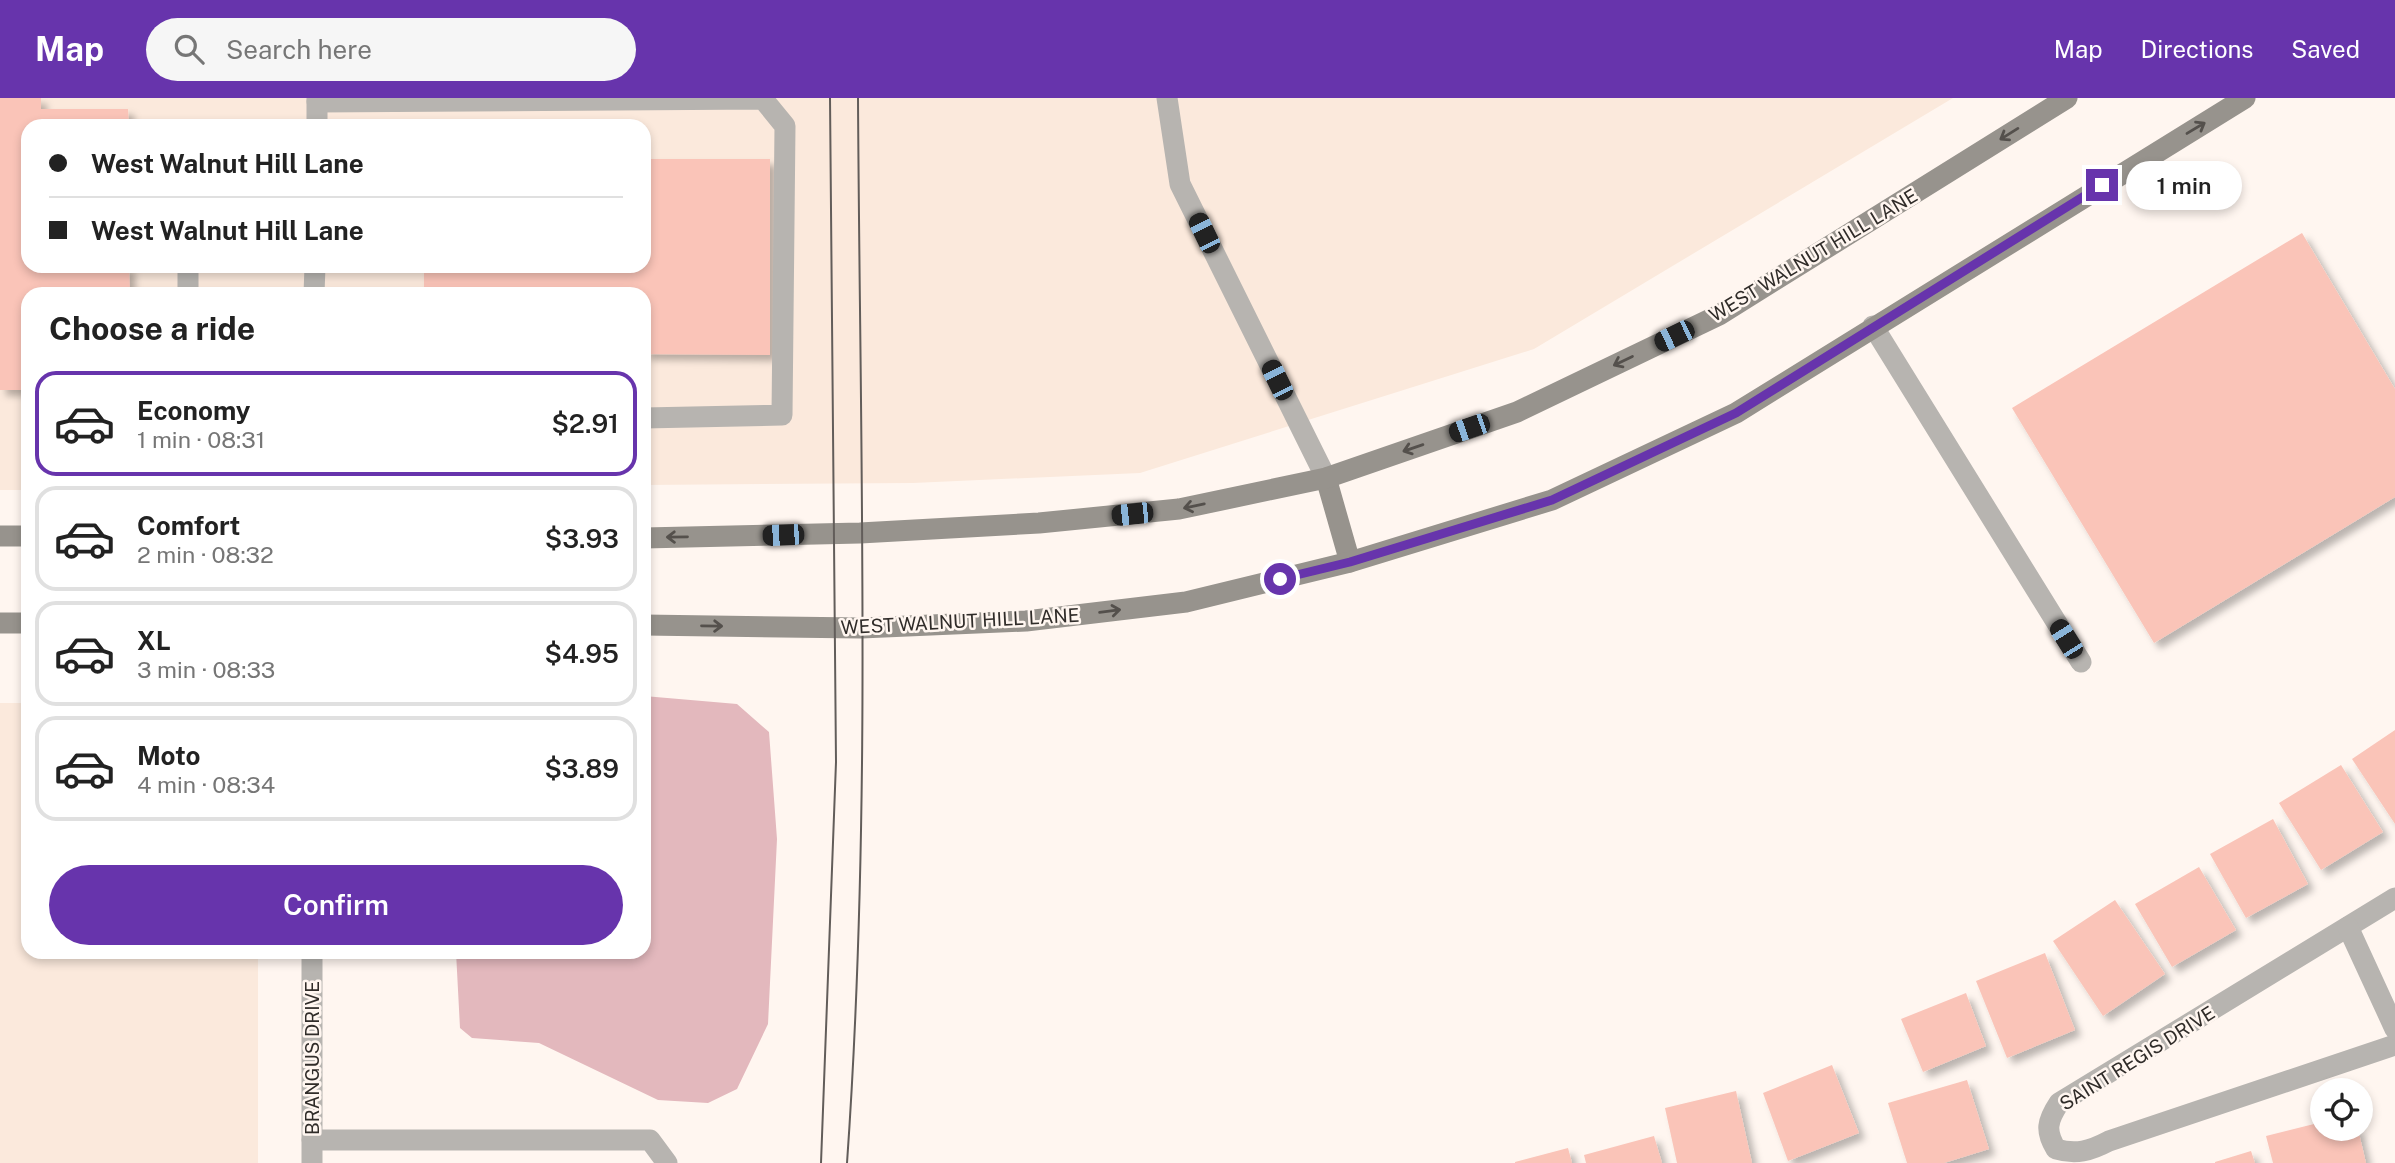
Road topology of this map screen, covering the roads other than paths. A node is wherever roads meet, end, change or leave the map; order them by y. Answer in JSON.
{"nodes":[{"id":1,"x":1167,"y":98,"type":"edge"},
{"id":2,"x":2067,"y":98,"type":"edge"},
{"id":3,"x":2245,"y":98,"type":"edge"},
{"id":4,"x":317,"y":100,"type":"edge"},
{"id":5,"x":317,"y":119,"type":"edge"},
{"id":6,"x":1872,"y":326,"type":"junction"},
{"id":7,"x":651,"y":418,"type":"edge"},
{"id":8,"x":1326,"y":478,"type":"junction"},
{"id":9,"x":21,"y":536,"type":"edge"},
{"id":10,"x":0,"y":537,"type":"edge"},
{"id":11,"x":651,"y":538,"type":"edge"},
{"id":12,"x":1350,"y":562,"type":"junction"},
{"id":13,"x":0,"y":623,"type":"edge"},
{"id":14,"x":21,"y":623,"type":"edge"},
{"id":15,"x":651,"y":625,"type":"edge"},
{"id":16,"x":2081,"y":662,"type":"dead end"},
{"id":17,"x":2395,"y":898,"type":"edge"},
{"id":18,"x":2348,"y":927,"type":"junction"},
{"id":19,"x":312,"y":959,"type":"edge"},
{"id":20,"x":2388,"y":997,"type":"edge"},
{"id":21,"x":2395,"y":1029,"type":"edge"},
{"id":22,"x":2395,"y":1045,"type":"edge"},
{"id":23,"x":312,"y":1140,"type":"junction"},
{"id":24,"x":312,"y":1163,"type":"edge"},
{"id":25,"x":667,"y":1163,"type":"edge"}],
"edges":[{"from":1,"to":8,"type":"street"},
{"from":2,"to":8,"type":"main road","name":"WEST WALNUT HILL LANE","one_way":true},
{"from":6,"to":3,"type":"main road","name":"WEST WALNUT HILL LANE","one_way":true},
{"from":4,"to":5,"type":"street"},
{"from":4,"to":7,"type":"street"},
{"from":6,"to":12,"type":"main road","name":"WEST WALNUT HILL LANE"},
{"from":6,"to":16,"type":"street"},
{"from":8,"to":11,"type":"main road","name":"WEST WALNUT HILL LANE","one_way":true},
{"from":8,"to":12,"type":"main road"},
{"from":9,"to":10,"type":"main road"},
{"from":15,"to":12,"type":"main road","name":"WEST WALNUT HILL LANE","one_way":true},
{"from":13,"to":14,"type":"main road"},
{"from":17,"to":18,"type":"street","name":"SAINT REGIS DRIVE"},
{"from":18,"to":20,"type":"street"},
{"from":18,"to":22,"type":"street","name":"SAINT REGIS DRIVE"},
{"from":19,"to":23,"type":"street","name":"BRANGUS DRIVE"},
{"from":20,"to":21,"type":"street"},
{"from":23,"to":24,"type":"street","name":"BRANGUS DRIVE"},
{"from":23,"to":25,"type":"street"}]}
